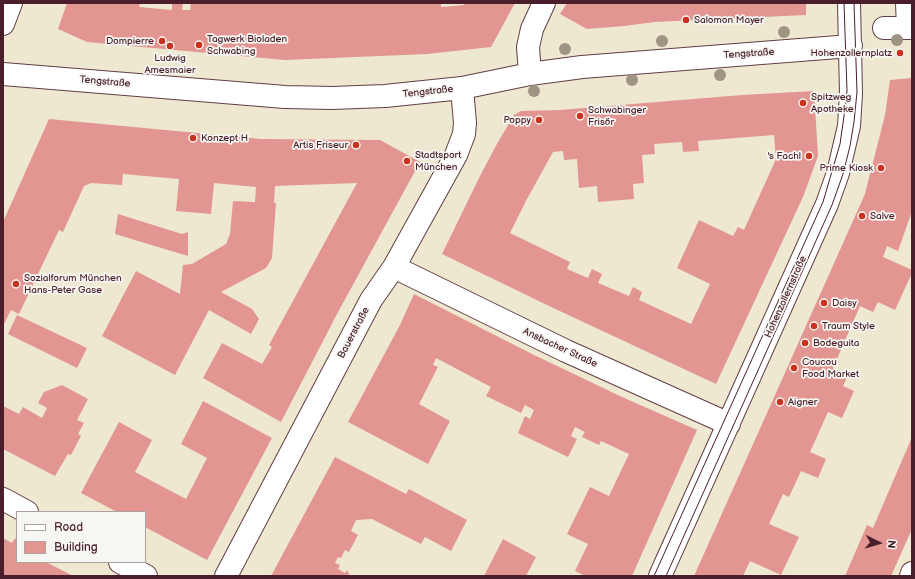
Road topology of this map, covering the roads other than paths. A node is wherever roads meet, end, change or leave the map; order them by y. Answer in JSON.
{"nodes":[{"id":1,"x":11,"y":3,"type":"edge"},
{"id":2,"x":544,"y":3,"type":"edge"},
{"id":3,"x":849,"y":3,"type":"edge"},
{"id":4,"x":907,"y":3,"type":"edge"},
{"id":5,"x":3,"y":24,"type":"edge"},
{"id":6,"x":884,"y":28,"type":"dead end"},
{"id":7,"x":910,"y":28,"type":"edge"},
{"id":8,"x":851,"y":46,"type":"junction"},
{"id":9,"x":3,"y":74,"type":"edge"},
{"id":10,"x":530,"y":74,"type":"junction"},
{"id":11,"x":462,"y":88,"type":"junction"},
{"id":12,"x":394,"y":267,"type":"junction"},
{"id":13,"x":729,"y":424,"type":"junction"},
{"id":14,"x":3,"y":499,"type":"edge"},
{"id":15,"x":25,"y":511,"type":"edge"},
{"id":16,"x":122,"y":563,"type":"edge"},
{"id":17,"x":146,"y":576,"type":"edge"},
{"id":18,"x":226,"y":576,"type":"edge"},
{"id":19,"x":660,"y":576,"type":"edge"}],
"edges":[{"from":1,"to":5,"type":"street"},
{"from":2,"to":10,"type":"street"},
{"from":3,"to":8,"type":"street","name":"Hohenzollernstraße"},
{"from":4,"to":7,"type":"street"},
{"from":6,"to":7,"type":"street"},
{"from":8,"to":10,"type":"street","name":"Tengstraße"},
{"from":8,"to":13,"type":"street","name":"Hohenzollernstraße"},
{"from":9,"to":11,"type":"street","name":"Tengstraße"},
{"from":10,"to":11,"type":"street","name":"Tengstraße"},
{"from":11,"to":12,"type":"street","name":"Bauerstraße"},
{"from":12,"to":13,"type":"street","name":"Ansbacher Straße"},
{"from":12,"to":18,"type":"street","name":"Bauerstraße"},
{"from":13,"to":19,"type":"street","name":"Hohenzollernstraße"},
{"from":14,"to":15,"type":"street"},
{"from":16,"to":17,"type":"street"}]}
